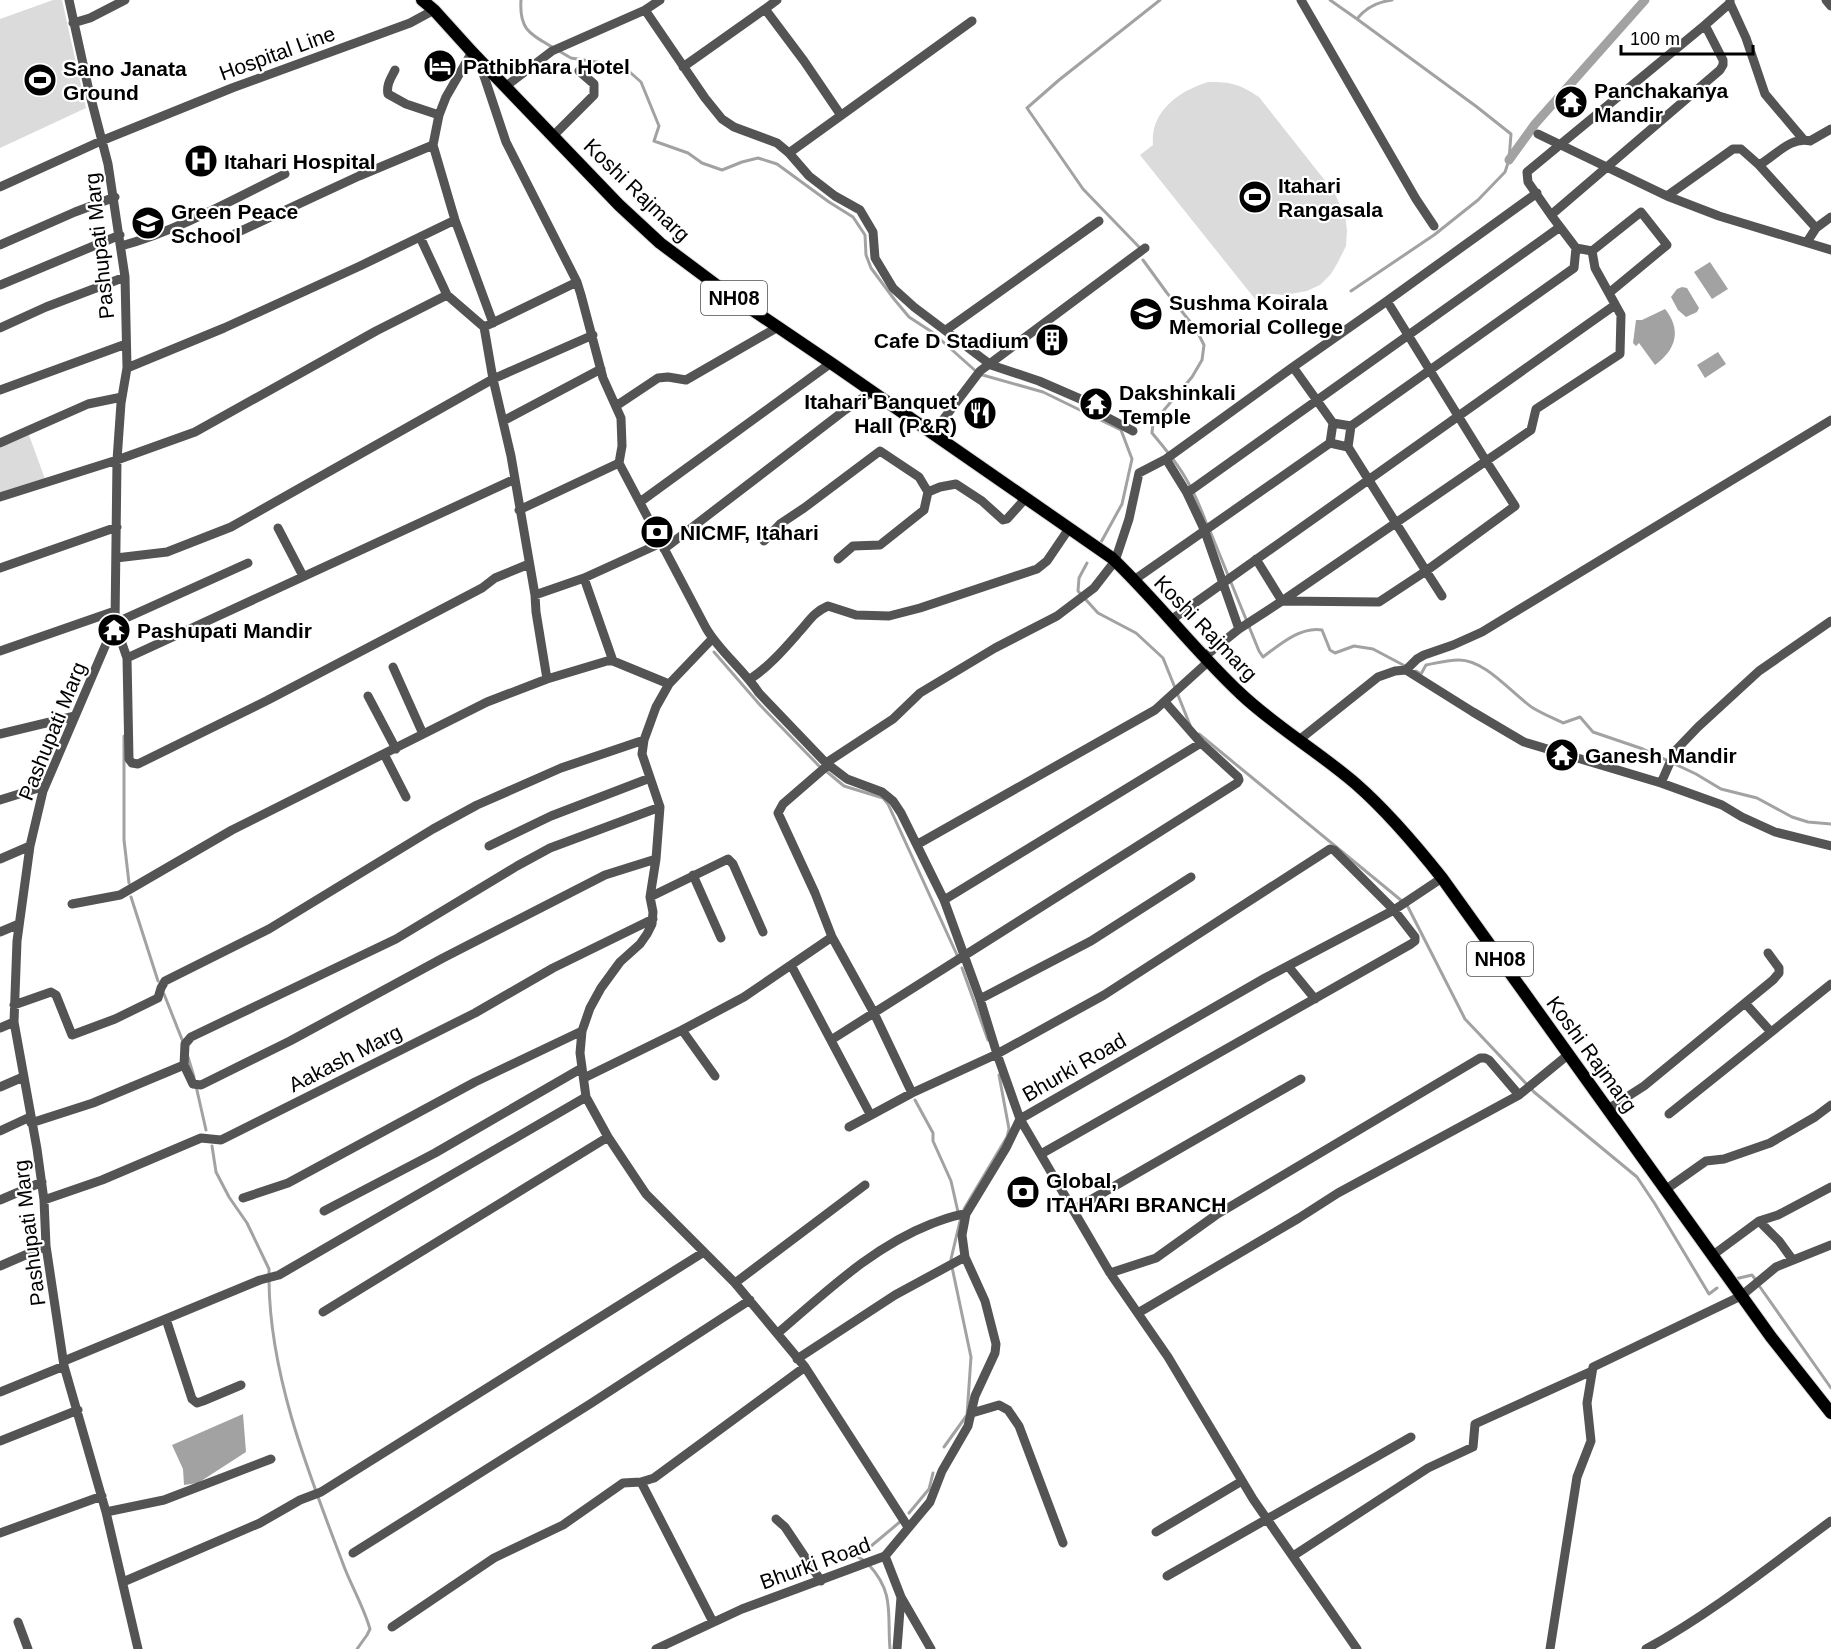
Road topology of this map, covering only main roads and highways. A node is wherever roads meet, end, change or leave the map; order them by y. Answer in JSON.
{"nodes":[{"id":1,"x":422,"y":0,"type":"edge"},
{"id":2,"x":1831,"y":1413,"type":"edge"}],
"edges":[{"from":1,"to":2,"type":"main road","name":"Koshi Rajmarg","number":"NH08"}]}
